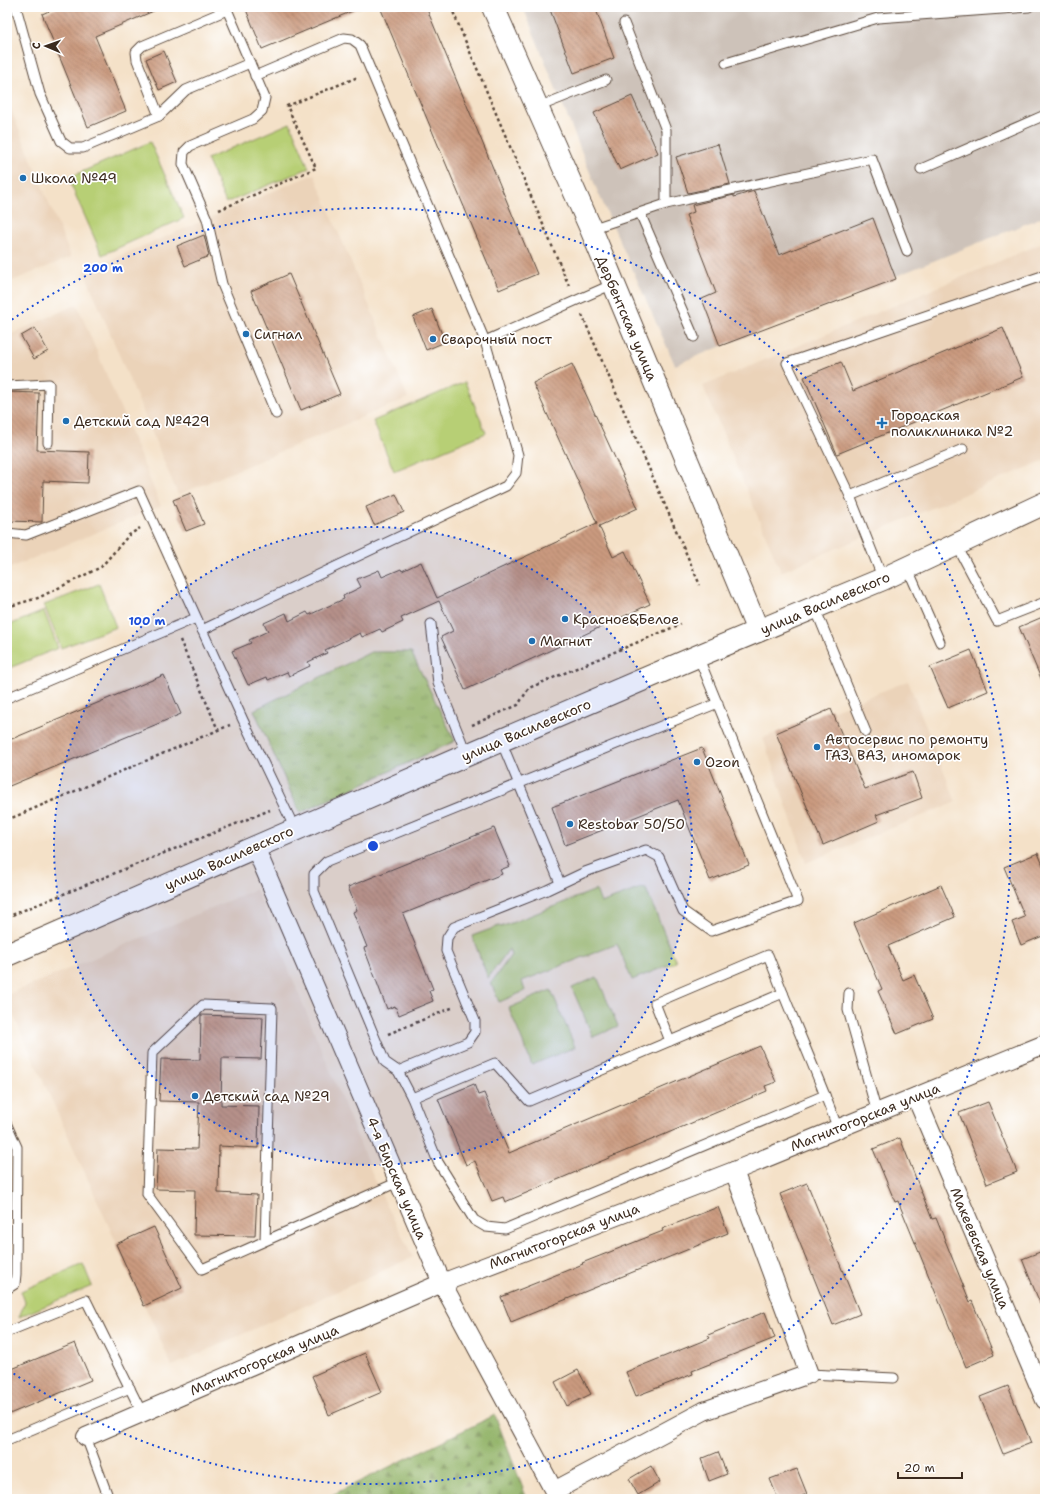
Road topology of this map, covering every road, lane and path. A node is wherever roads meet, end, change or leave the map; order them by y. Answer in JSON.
{"nodes":[{"id":1,"x":16,"y":7,"type":"edge"},
{"id":2,"x":493,"y":7,"type":"edge"},
{"id":3,"x":1029,"y":7,"type":"edge"},
{"id":4,"x":226,"y":9,"type":"edge"},
{"id":5,"x":624,"y":23,"type":"dead end"},
{"id":6,"x":250,"y":63,"type":"junction"},
{"id":7,"x":726,"y":63,"type":"dead end"},
{"id":8,"x":370,"y":72,"type":"junction"},
{"id":9,"x":256,"y":76,"type":"junction"},
{"id":10,"x":606,"y":80,"type":"dead end"},
{"id":11,"x":536,"y":108,"type":"junction"},
{"id":12,"x":1045,"y":115,"type":"edge"},
{"id":13,"x":159,"y":116,"type":"junction"},
{"id":14,"x":921,"y":169,"type":"dead end"},
{"id":15,"x":666,"y":204,"type":"junction"},
{"id":16,"x":640,"y":213,"type":"junction"},
{"id":17,"x":206,"y":215,"type":"junction"},
{"id":18,"x":591,"y":229,"type":"junction"},
{"id":19,"x":907,"y":251,"type":"dead end"},
{"id":20,"x":1045,"y":275,"type":"edge"},
{"id":21,"x":612,"y":284,"type":"junction"},
{"id":22,"x":694,"y":337,"type":"dead end"},
{"id":23,"x":485,"y":341,"type":"junction"},
{"id":24,"x":7,"y":386,"type":"edge"},
{"id":25,"x":276,"y":414,"type":"dead end"},
{"id":26,"x":48,"y":443,"type":"dead end"},
{"id":27,"x":963,"y":449,"type":"dead end"},
{"id":28,"x":850,"y":496,"type":"junction"},
{"id":29,"x":1045,"y":503,"type":"edge"},
{"id":30,"x":153,"y":521,"type":"junction"},
{"id":31,"x":7,"y":533,"type":"edge"},
{"id":32,"x":956,"y":544,"type":"junction"},
{"id":33,"x":907,"y":567,"type":"junction"},
{"id":34,"x":883,"y":579,"type":"junction"},
{"id":35,"x":1045,"y":602,"type":"edge"},
{"id":36,"x":7,"y":607,"type":"edge"},
{"id":37,"x":814,"y":608,"type":"junction"},
{"id":38,"x":196,"y":618,"type":"junction"},
{"id":39,"x":431,"y":624,"type":"dead end"},
{"id":40,"x":681,"y":624,"type":"dead end"},
{"id":41,"x":174,"y":627,"type":"junction"},
{"id":42,"x":202,"y":630,"type":"junction"},
{"id":43,"x":758,"y":631,"type":"junction"},
{"id":44,"x":940,"y":642,"type":"dead end"},
{"id":45,"x":698,"y":656,"type":"junction"},
{"id":46,"x":7,"y":698,"type":"edge"},
{"id":47,"x":718,"y":703,"type":"junction"},
{"id":48,"x":243,"y":720,"type":"junction"},
{"id":49,"x":218,"y":730,"type":"junction"},
{"id":50,"x":458,"y":731,"type":"junction"},
{"id":51,"x":866,"y":732,"type":"dead end"},
{"id":52,"x":501,"y":741,"type":"junction"},
{"id":53,"x":467,"y":755,"type":"junction"},
{"id":54,"x":519,"y":782,"type":"junction"},
{"id":55,"x":283,"y":804,"type":"junction"},
{"id":56,"x":7,"y":820,"type":"edge"},
{"id":57,"x":295,"y":829,"type":"junction"},
{"id":58,"x":255,"y":847,"type":"junction"},
{"id":59,"x":560,"y":883,"type":"junction"},
{"id":60,"x":7,"y":917,"type":"edge"},
{"id":61,"x":7,"y":955,"type":"edge"},
{"id":62,"x":783,"y":993,"type":"junction"},
{"id":63,"x":849,"y":993,"type":"dead end"},
{"id":64,"x":467,"y":1002,"type":"junction"},
{"id":65,"x":375,"y":1039,"type":"junction"},
{"id":66,"x":670,"y":1041,"type":"junction"},
{"id":67,"x":1045,"y":1044,"type":"edge"},
{"id":68,"x":398,"y":1071,"type":"junction"},
{"id":69,"x":825,"y":1094,"type":"junction"},
{"id":70,"x":916,"y":1097,"type":"junction"},
{"id":71,"x":412,"y":1098,"type":"junction"},
{"id":72,"x":876,"y":1113,"type":"junction"},
{"id":73,"x":7,"y":1125,"type":"edge"},
{"id":74,"x":838,"y":1129,"type":"junction"},
{"id":75,"x":734,"y":1172,"type":"junction"},
{"id":76,"x":398,"y":1182,"type":"junction"},
{"id":77,"x":265,"y":1241,"type":"junction"},
{"id":78,"x":442,"y":1283,"type":"junction"},
{"id":79,"x":7,"y":1289,"type":"edge"},
{"id":80,"x":7,"y":1332,"type":"edge"},
{"id":81,"x":809,"y":1374,"type":"junction"},
{"id":82,"x":894,"y":1378,"type":"dead end"},
{"id":83,"x":1041,"y":1380,"type":"edge"},
{"id":84,"x":130,"y":1388,"type":"junction"},
{"id":85,"x":1045,"y":1400,"type":"edge"},
{"id":86,"x":142,"y":1413,"type":"junction"},
{"id":87,"x":86,"y":1437,"type":"joint"},
{"id":88,"x":7,"y":1440,"type":"edge"},
{"id":89,"x":556,"y":1495,"type":"edge"},
{"id":90,"x":108,"y":1499,"type":"edge"}],
"edges":[{"from":1,"to":13,"type":"lane"},
{"from":2,"to":11,"type":"street","name":"Дербентская улица"},
{"from":3,"to":7,"type":"lane"},
{"from":4,"to":6,"type":"lane"},
{"from":4,"to":13,"type":"lane"},
{"from":5,"to":15,"type":"lane"},
{"from":6,"to":9,"type":"lane"},
{"from":6,"to":13,"type":"lane"},
{"from":8,"to":9,"type":"lane"},
{"from":8,"to":17,"type":"path"},
{"from":8,"to":23,"type":"lane"},
{"from":9,"to":17,"type":"lane"},
{"from":10,"to":11,"type":"lane"},
{"from":11,"to":18,"type":"street","name":"Дербентская улица"},
{"from":12,"to":14,"type":"lane"},
{"from":15,"to":16,"type":"lane"},
{"from":15,"to":19,"type":"lane"},
{"from":16,"to":18,"type":"lane"},
{"from":16,"to":22,"type":"lane"},
{"from":17,"to":25,"type":"lane"},
{"from":18,"to":21,"type":"street","name":"Дербентская улица"},
{"from":20,"to":28,"type":"lane"},
{"from":21,"to":23,"type":"lane"},
{"from":21,"to":43,"type":"street","name":"Дербентская улица"},
{"from":23,"to":42,"type":"lane"},
{"from":24,"to":26,"type":"lane"},
{"from":27,"to":28,"type":"lane"},
{"from":28,"to":34,"type":"lane"},
{"from":29,"to":32,"type":"street","name":"улица Василевского"},
{"from":30,"to":31,"type":"lane"},
{"from":30,"to":36,"type":"path"},
{"from":30,"to":38,"type":"lane"},
{"from":32,"to":33,"type":"street","name":"улица Василевского"},
{"from":32,"to":35,"type":"lane"},
{"from":33,"to":34,"type":"street","name":"улица Василевского"},
{"from":33,"to":44,"type":"lane"},
{"from":34,"to":37,"type":"street","name":"улица Василевского"},
{"from":37,"to":43,"type":"street","name":"улица Василевского"},
{"from":37,"to":51,"type":"lane"},
{"from":38,"to":41,"type":"lane"},
{"from":38,"to":42,"type":"lane"},
{"from":39,"to":50,"type":"lane"},
{"from":40,"to":50,"type":"path"},
{"from":41,"to":46,"type":"lane"},
{"from":41,"to":49,"type":"path"},
{"from":42,"to":48,"type":"lane"},
{"from":43,"to":45,"type":"street","name":"улица Василевского"},
{"from":45,"to":47,"type":"lane"},
{"from":45,"to":52,"type":"street","name":"улица Василевского"},
{"from":47,"to":54,"type":"lane"},
{"from":47,"to":59,"type":"lane"},
{"from":48,"to":49,"type":"path"},
{"from":48,"to":55,"type":"lane"},
{"from":49,"to":56,"type":"path"},
{"from":50,"to":53,"type":"lane"},
{"from":52,"to":53,"type":"street","name":"улица Василевского"},
{"from":52,"to":54,"type":"lane"},
{"from":53,"to":57,"type":"street","name":"улица Василевского"},
{"from":54,"to":59,"type":"lane"},
{"from":54,"to":65,"type":"lane"},
{"from":55,"to":57,"type":"lane"},
{"from":55,"to":60,"type":"path"},
{"from":57,"to":58,"type":"street","name":"улица Василевского"},
{"from":58,"to":61,"type":"street","name":"улица Василевского"},
{"from":58,"to":76,"type":"street","name":"4-я Бирская улица"},
{"from":59,"to":64,"type":"lane"},
{"from":62,"to":66,"type":"lane"},
{"from":62,"to":66,"type":"lane"},
{"from":62,"to":69,"type":"lane"},
{"from":63,"to":72,"type":"lane"},
{"from":64,"to":65,"type":"path"},
{"from":64,"to":68,"type":"lane"},
{"from":65,"to":68,"type":"lane"},
{"from":66,"to":71,"type":"lane"},
{"from":67,"to":70,"type":"street","name":"Магнитогорская улица"},
{"from":68,"to":71,"type":"lane"},
{"from":69,"to":71,"type":"lane"},
{"from":69,"to":74,"type":"lane"},
{"from":70,"to":72,"type":"street","name":"Магнитогорская улица"},
{"from":70,"to":83,"type":"street","name":"Макеевская улица"},
{"from":72,"to":74,"type":"street","name":"Магнитогорская улица"},
{"from":73,"to":79,"type":"lane"},
{"from":74,"to":75,"type":"street","name":"Магнитогорская улица"},
{"from":75,"to":78,"type":"street","name":"Магнитогорская улица"},
{"from":75,"to":81,"type":"street"},
{"from":76,"to":77,"type":"lane"},
{"from":76,"to":78,"type":"street","name":"4-я Бирская улица"},
{"from":77,"to":77,"type":"lane"},
{"from":78,"to":86,"type":"street","name":"Магнитогорская улица"},
{"from":78,"to":89,"type":"street","name":"4-я Бирская улица"},
{"from":80,"to":84,"type":"lane"},
{"from":81,"to":82,"type":"lane"},
{"from":81,"to":89,"type":"street"},
{"from":83,"to":85,"type":"street","name":"Макеевская улица"},
{"from":84,"to":86,"type":"lane"},
{"from":84,"to":88,"type":"lane"},
{"from":86,"to":87,"type":"street","name":"Магнитогорская улица"},
{"from":87,"to":90,"type":"lane"}]}
